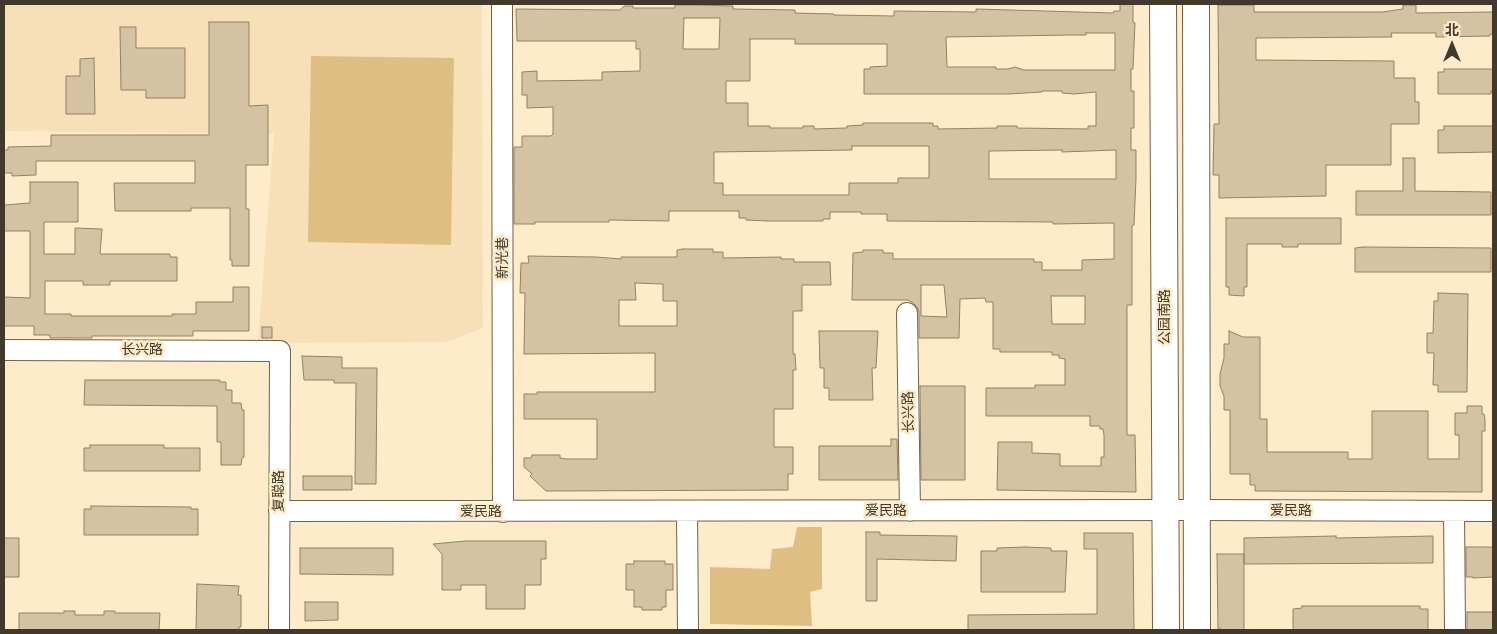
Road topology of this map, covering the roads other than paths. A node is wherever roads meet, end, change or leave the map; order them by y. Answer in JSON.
{"nodes":[{"id":1,"x":502,"y":4,"type":"edge"},
{"id":2,"x":1163,"y":4,"type":"edge"},
{"id":3,"x":1196,"y":4,"type":"edge"},
{"id":4,"x":907,"y":313,"type":"dead end"},
{"id":5,"x":4,"y":350,"type":"edge"},
{"id":6,"x":280,"y":351,"type":"joint"},
{"id":7,"x":1166,"y":510,"type":"junction"},
{"id":8,"x":1196,"y":510,"type":"junction"},
{"id":9,"x":279,"y":511,"type":"junction"},
{"id":10,"x":910,"y":511,"type":"junction"},
{"id":11,"x":1454,"y":511,"type":"junction"},
{"id":12,"x":1493,"y":511,"type":"edge"},
{"id":13,"x":503,"y":512,"type":"junction"},
{"id":14,"x":687,"y":512,"type":"junction"},
{"id":15,"x":279,"y":630,"type":"edge"},
{"id":16,"x":688,"y":630,"type":"edge"},
{"id":17,"x":1166,"y":630,"type":"edge"},
{"id":18,"x":1197,"y":630,"type":"edge"},
{"id":19,"x":1455,"y":630,"type":"edge"}],
"edges":[{"from":1,"to":13,"type":"street","name":"新光巷"},
{"from":2,"to":7,"type":"main road","name":"公园南路"},
{"from":3,"to":8,"type":"main road"},
{"from":4,"to":10,"type":"street","name":"长兴路"},
{"from":5,"to":6,"type":"street","name":"长兴路"},
{"from":6,"to":9,"type":"street","name":"复聪路"},
{"from":7,"to":8,"type":"street","name":"爱民路"},
{"from":7,"to":10,"type":"street","name":"爱民路"},
{"from":7,"to":17,"type":"main road","name":"公园南路"},
{"from":8,"to":11,"type":"street","name":"爱民路"},
{"from":8,"to":18,"type":"main road"},
{"from":9,"to":13,"type":"street","name":"爱民路"},
{"from":9,"to":15,"type":"street","name":"复聪路"},
{"from":10,"to":14,"type":"street","name":"爱民路"},
{"from":11,"to":12,"type":"street","name":"爱民路"},
{"from":11,"to":19,"type":"street"},
{"from":13,"to":14,"type":"street","name":"爱民路"},
{"from":14,"to":16,"type":"street"}]}
